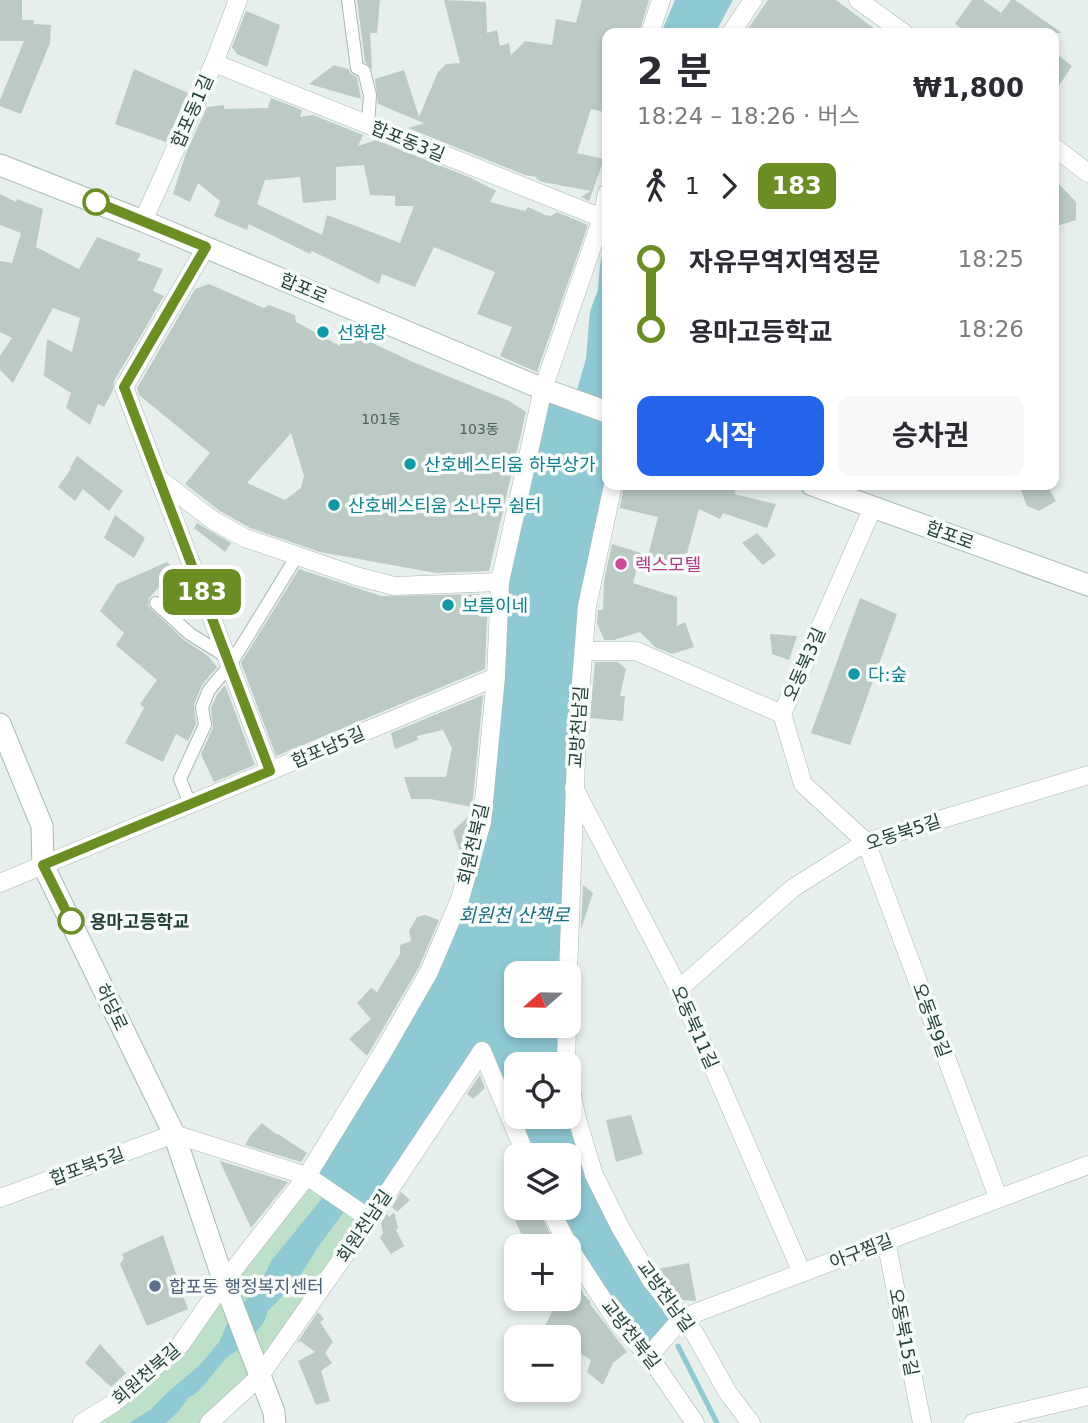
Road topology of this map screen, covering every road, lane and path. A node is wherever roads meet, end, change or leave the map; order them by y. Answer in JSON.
{"nodes":[{"id":1,"x":238,"y":0,"type":"edge"},
{"id":2,"x":348,"y":0,"type":"edge"},
{"id":3,"x":661,"y":0,"type":"edge"},
{"id":4,"x":753,"y":0,"type":"edge"},
{"id":5,"x":858,"y":0,"type":"edge"},
{"id":6,"x":652,"y":28,"type":"edge"},
{"id":7,"x":734,"y":28,"type":"edge"},
{"id":8,"x":897,"y":28,"type":"edge"},
{"id":9,"x":214,"y":64,"type":"junction"},
{"id":10,"x":368,"y":125,"type":"junction"},
{"id":11,"x":1059,"y":151,"type":"edge"},
{"id":12,"x":0,"y":165,"type":"edge"},
{"id":13,"x":1088,"y":173,"type":"edge"},
{"id":14,"x":602,"y":214,"type":"edge"},
{"id":15,"x":601,"y":218,"type":"junction"},
{"id":16,"x":143,"y":221,"type":"junction"},
{"id":17,"x":206,"y":247,"type":"junction"},
{"id":18,"x":543,"y":389,"type":"junction"},
{"id":19,"x":602,"y":410,"type":"edge"},
{"id":20,"x":159,"y":479,"type":"junction"},
{"id":21,"x":612,"y":490,"type":"edge"},
{"id":22,"x":825,"y":490,"type":"edge"},
{"id":23,"x":873,"y":507,"type":"junction"},
{"id":24,"x":297,"y":556,"type":"junction"},
{"id":25,"x":499,"y":582,"type":"junction"},
{"id":26,"x":1088,"y":584,"type":"edge"},
{"id":27,"x":156,"y":603,"type":"dead end"},
{"id":28,"x":583,"y":651,"type":"junction"},
{"id":29,"x":228,"y":661,"type":"junction"},
{"id":30,"x":496,"y":677,"type":"junction"},
{"id":31,"x":782,"y":714,"type":"junction"},
{"id":32,"x":0,"y":724,"type":"edge"},
{"id":33,"x":270,"y":771,"type":"junction"},
{"id":34,"x":1088,"y":775,"type":"edge"},
{"id":35,"x":574,"y":788,"type":"junction"},
{"id":36,"x":190,"y":804,"type":"junction"},
{"id":37,"x":866,"y":842,"type":"junction"},
{"id":38,"x":43,"y":865,"type":"junction"},
{"id":39,"x":0,"y":883,"type":"edge"},
{"id":40,"x":568,"y":961,"type":"edge"},
{"id":41,"x":679,"y":989,"type":"junction"},
{"id":42,"x":580,"y":1129,"type":"edge"},
{"id":43,"x":174,"y":1134,"type":"junction"},
{"id":44,"x":521,"y":1143,"type":"edge"},
{"id":45,"x":1088,"y":1166,"type":"edge"},
{"id":46,"x":307,"y":1176,"type":"junction"},
{"id":47,"x":999,"y":1197,"type":"junction"},
{"id":48,"x":0,"y":1198,"type":"edge"},
{"id":49,"x":370,"y":1219,"type":"junction"},
{"id":50,"x":555,"y":1220,"type":"edge"},
{"id":51,"x":886,"y":1241,"type":"junction"},
{"id":52,"x":802,"y":1273,"type":"junction"},
{"id":53,"x":226,"y":1287,"type":"junction"},
{"id":54,"x":681,"y":1318,"type":"junction"},
{"id":55,"x":649,"y":1356,"type":"junction"},
{"id":56,"x":259,"y":1377,"type":"junction"},
{"id":57,"x":1088,"y":1396,"type":"edge"},
{"id":58,"x":82,"y":1423,"type":"edge"},
{"id":59,"x":209,"y":1423,"type":"edge"},
{"id":60,"x":275,"y":1423,"type":"edge"},
{"id":61,"x":695,"y":1423,"type":"edge"},
{"id":62,"x":751,"y":1423,"type":"edge"},
{"id":63,"x":922,"y":1423,"type":"edge"},
{"id":64,"x":972,"y":1423,"type":"edge"}],
"edges":[{"from":1,"to":9,"type":"street","name":"합포동1길"},
{"from":2,"to":10,"type":"street"},
{"from":3,"to":6,"type":"street"},
{"from":4,"to":7,"type":"street"},
{"from":5,"to":8,"type":"street"},
{"from":9,"to":10,"type":"street","name":"합포동3길"},
{"from":9,"to":16,"type":"street","name":"합포동1길"},
{"from":10,"to":15,"type":"street","name":"합포동3길"},
{"from":11,"to":13,"type":"street"},
{"from":12,"to":16,"type":"main road","name":"합포로"},
{"from":14,"to":15,"type":"street","name":"회원천북길"},
{"from":15,"to":18,"type":"street","name":"회원천북길"},
{"from":16,"to":17,"type":"main road","name":"합포로"},
{"from":17,"to":18,"type":"main road","name":"합포로"},
{"from":17,"to":20,"type":"street"},
{"from":18,"to":19,"type":"main road","name":"합포로"},
{"from":18,"to":25,"type":"street","name":"회원천북길"},
{"from":20,"to":24,"type":"street"},
{"from":20,"to":29,"type":"street"},
{"from":21,"to":28,"type":"street","name":"교방천남길"},
{"from":22,"to":23,"type":"main road","name":"합포로"},
{"from":23,"to":26,"type":"main road","name":"합포로"},
{"from":23,"to":31,"type":"street","name":"오동북3길"},
{"from":24,"to":25,"type":"street"},
{"from":24,"to":29,"type":"street"},
{"from":25,"to":30,"type":"street","name":"회원천북길"},
{"from":27,"to":29,"type":"street"},
{"from":28,"to":31,"type":"street"},
{"from":28,"to":35,"type":"street","name":"교방천남길"},
{"from":29,"to":33,"type":"street"},
{"from":29,"to":36,"type":"street"},
{"from":30,"to":33,"type":"street","name":"합포남5길"},
{"from":30,"to":46,"type":"street","name":"회원천북길"},
{"from":31,"to":37,"type":"street","name":"오동북3길"},
{"from":32,"to":38,"type":"main road","name":"허당로"},
{"from":33,"to":36,"type":"street","name":"합포남5길"},
{"from":34,"to":37,"type":"street","name":"오동북5길"},
{"from":35,"to":40,"type":"street","name":"교방천남길"},
{"from":35,"to":41,"type":"street","name":"오동북11길"},
{"from":36,"to":38,"type":"street","name":"합포남5길"},
{"from":37,"to":41,"type":"street","name":"오동북5길"},
{"from":37,"to":47,"type":"street","name":"오동북9길"},
{"from":38,"to":39,"type":"street","name":"합포남5길"},
{"from":38,"to":43,"type":"main road","name":"허당로"},
{"from":41,"to":52,"type":"street","name":"오동북11길"},
{"from":42,"to":54,"type":"street","name":"교방천남길"},
{"from":43,"to":46,"type":"street"},
{"from":43,"to":48,"type":"street","name":"합포북5길"},
{"from":43,"to":53,"type":"main road","name":"허당로"},
{"from":44,"to":49,"type":"street","name":"회원천남길"},
{"from":45,"to":47,"type":"street","name":"아구찜길"},
{"from":46,"to":49,"type":"street"},
{"from":46,"to":53,"type":"street","name":"회원천북길"},
{"from":47,"to":51,"type":"street","name":"아구찜길"},
{"from":49,"to":56,"type":"street","name":"회원천남길"},
{"from":50,"to":55,"type":"street","name":"교방천북길"},
{"from":51,"to":52,"type":"street","name":"아구찜길"},
{"from":51,"to":63,"type":"street","name":"오동북15길"},
{"from":52,"to":54,"type":"street","name":"아구찜길"},
{"from":53,"to":56,"type":"main road","name":"허당로"},
{"from":53,"to":58,"type":"street","name":"회원천북길"},
{"from":54,"to":55,"type":"street","name":"아구찜길"},
{"from":54,"to":62,"type":"street","name":"교방천남길"},
{"from":55,"to":61,"type":"street","name":"교방천북길"},
{"from":56,"to":59,"type":"street","name":"회원천남길"},
{"from":56,"to":60,"type":"main road"},
{"from":57,"to":64,"type":"street"}]}
